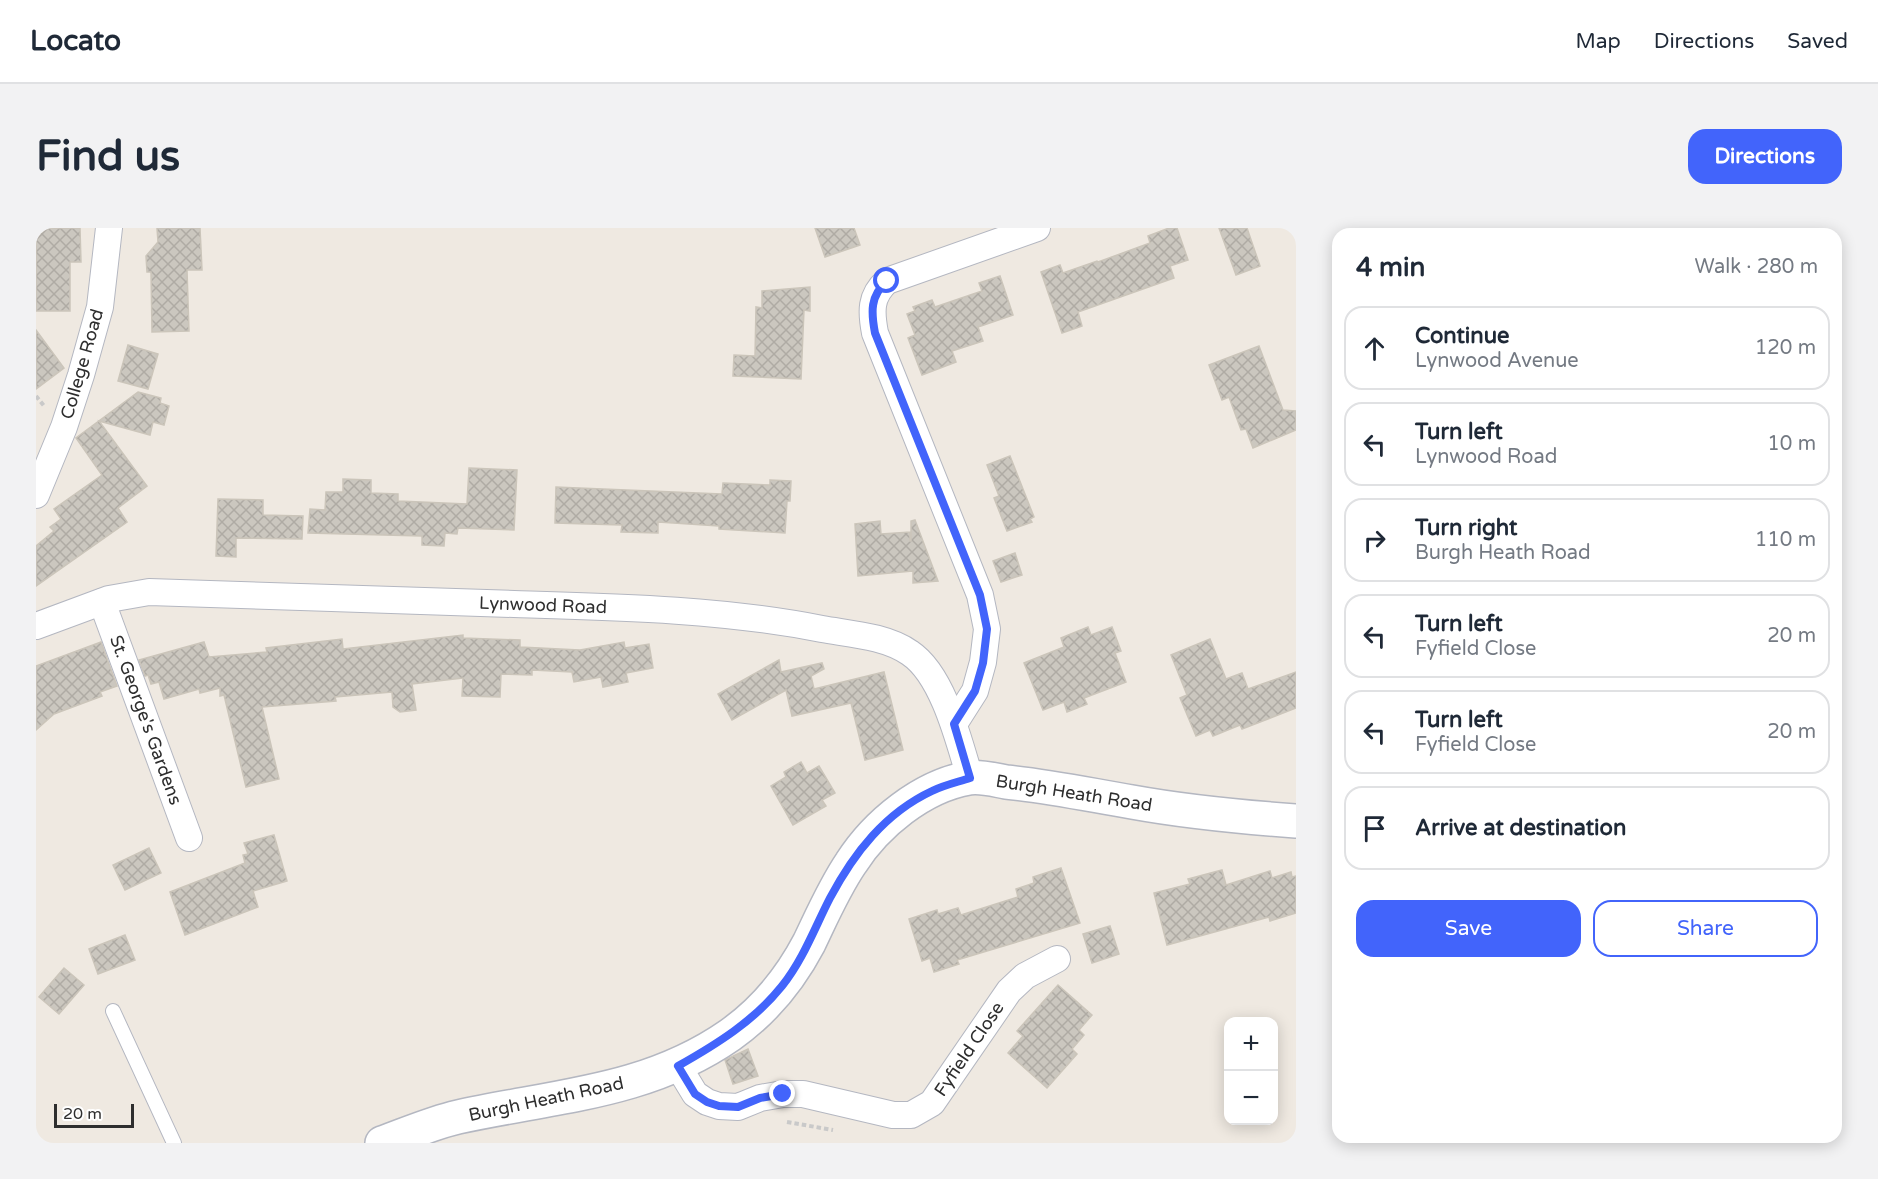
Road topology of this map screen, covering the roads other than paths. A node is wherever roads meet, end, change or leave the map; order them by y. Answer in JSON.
{"nodes":[{"id":1,"x":109,"y":228,"type":"edge"},
{"id":2,"x":1037,"y":228,"type":"edge"},
{"id":3,"x":36,"y":495,"type":"edge"},
{"id":4,"x":102,"y":602,"type":"junction"},
{"id":5,"x":36,"y":626,"type":"edge"},
{"id":6,"x":954,"y":724,"type":"junction"},
{"id":7,"x":970,"y":778,"type":"junction"},
{"id":8,"x":1296,"y":821,"type":"edge"},
{"id":9,"x":189,"y":838,"type":"dead end"},
{"id":10,"x":1057,"y":958,"type":"dead end"},
{"id":11,"x":113,"y":1011,"type":"dead end"},
{"id":12,"x":678,"y":1066,"type":"junction"},
{"id":13,"x":387,"y":1142,"type":"edge"},
{"id":14,"x":174,"y":1143,"type":"edge"}],
"edges":[{"from":1,"to":3,"type":"street","name":"College Road"},
{"from":2,"to":6,"type":"street"},
{"from":4,"to":5,"type":"street","name":"Lynwood Road"},
{"from":4,"to":6,"type":"street","name":"Lynwood Road"},
{"from":4,"to":9,"type":"street","name":"St. George's Gardens"},
{"from":6,"to":7,"type":"street","name":"Lynwood Road"},
{"from":7,"to":8,"type":"main road","name":"Burgh Heath Road"},
{"from":7,"to":12,"type":"main road","name":"Burgh Heath Road"},
{"from":10,"to":12,"type":"street","name":"Fyfield Close"},
{"from":11,"to":14,"type":"lane"},
{"from":12,"to":13,"type":"main road","name":"Burgh Heath Road"}]}
